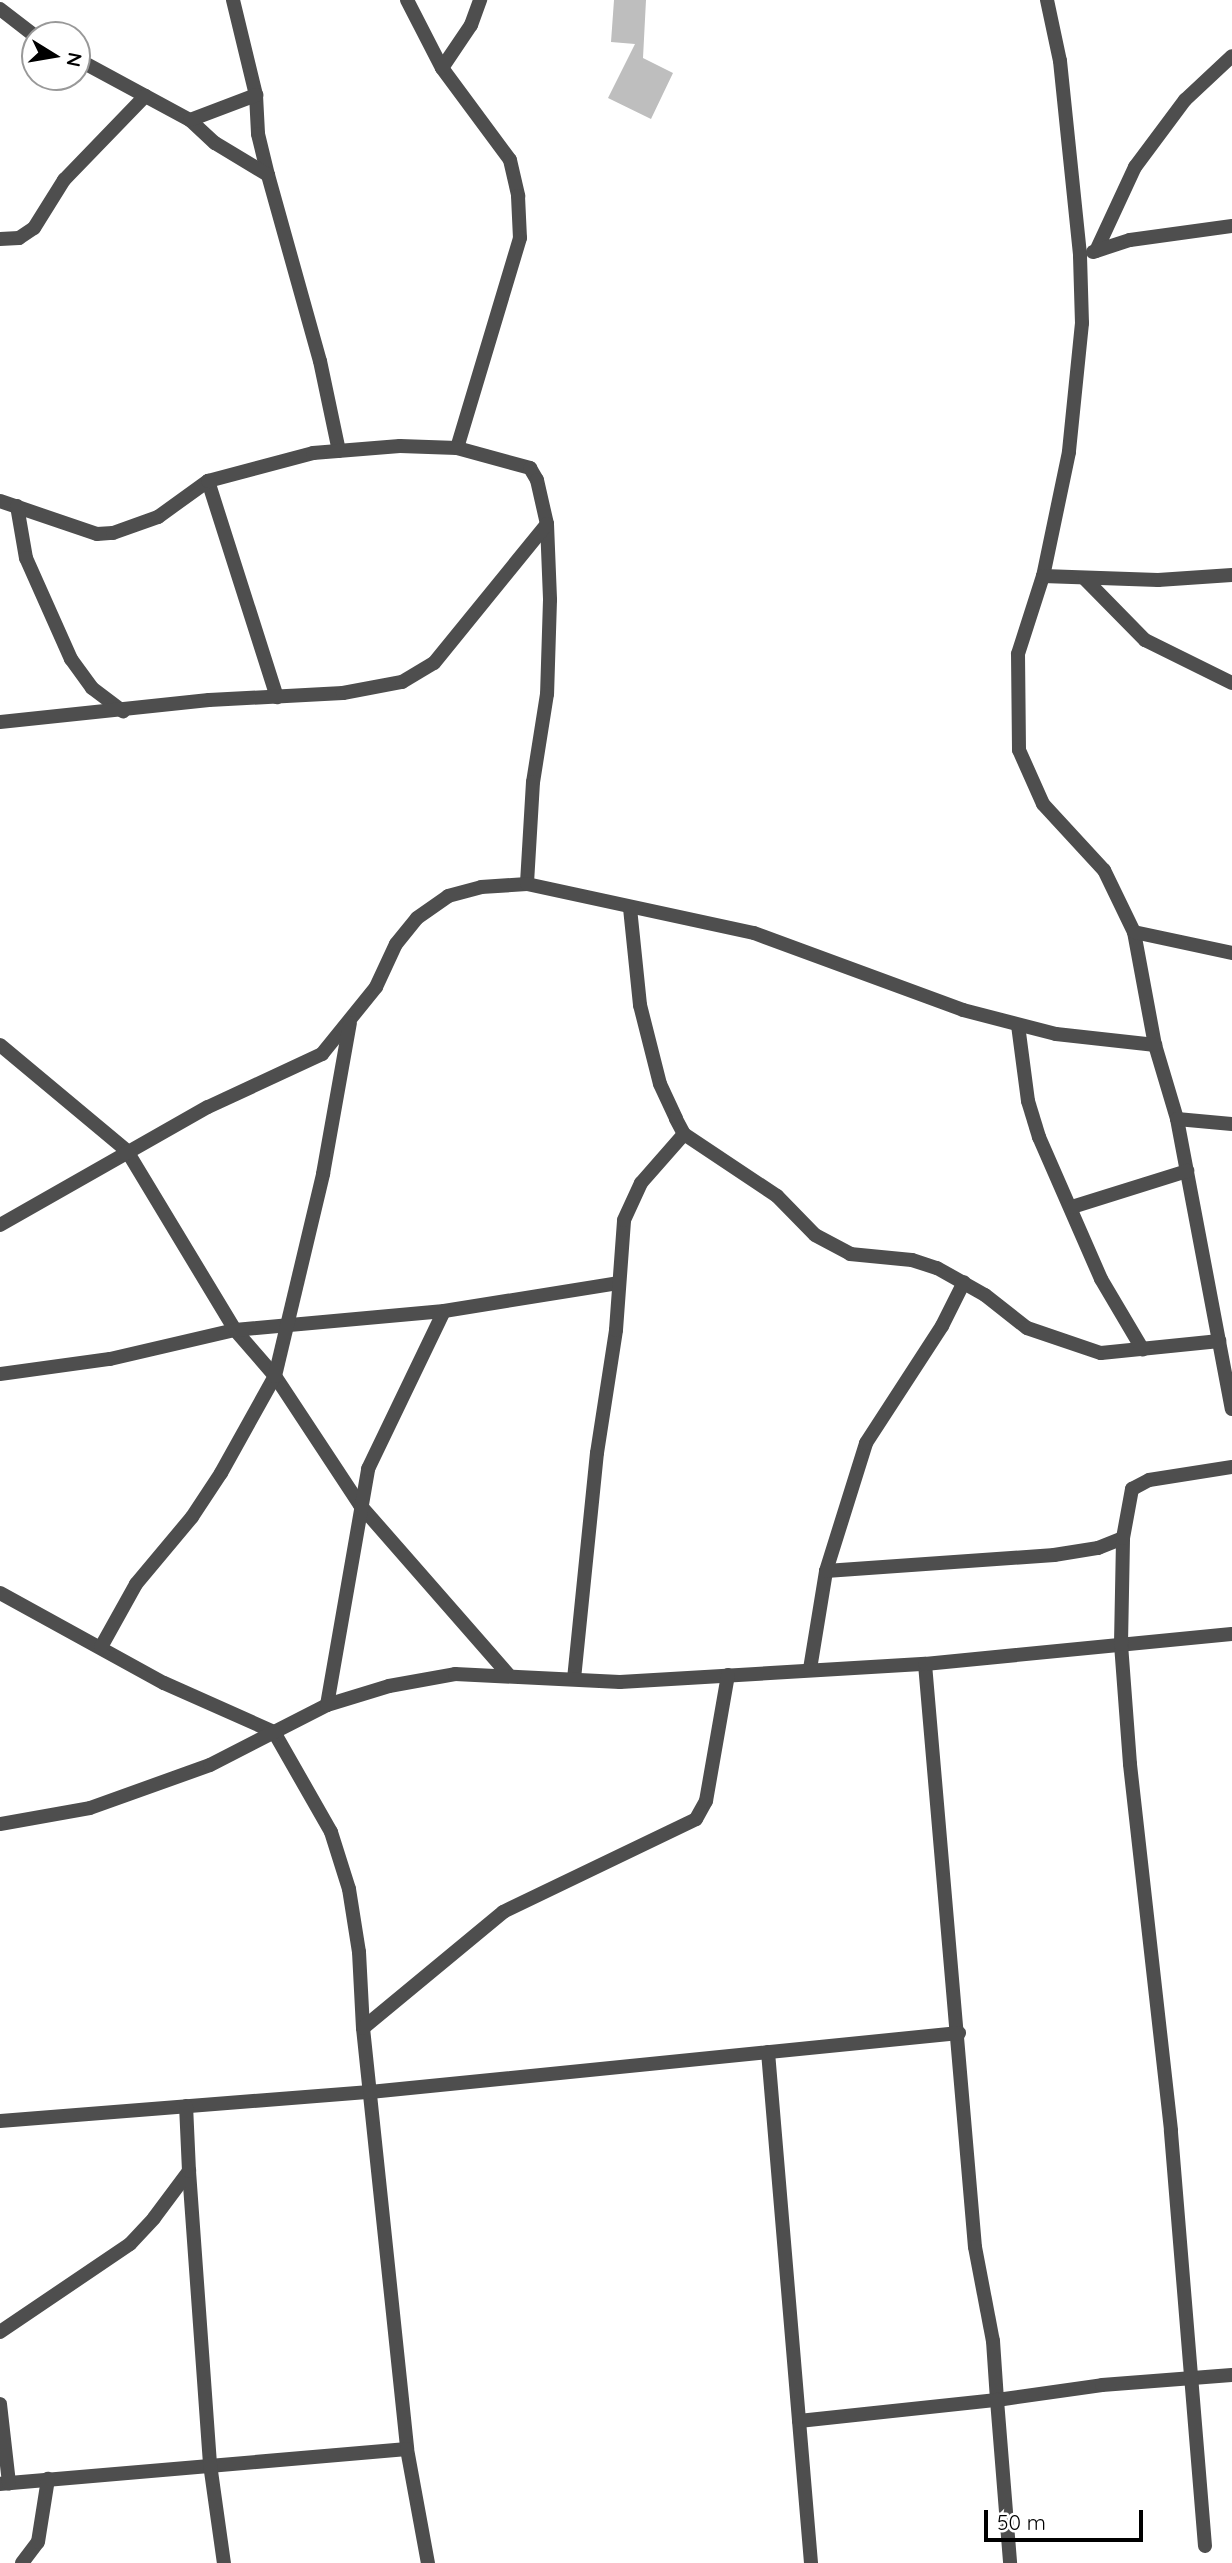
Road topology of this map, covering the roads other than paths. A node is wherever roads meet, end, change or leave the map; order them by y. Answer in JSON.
{"nodes":[{"id":1,"x":233,"y":0,"type":"edge"},
{"id":2,"x":407,"y":0,"type":"edge"},
{"id":3,"x":480,"y":0,"type":"edge"},
{"id":4,"x":1047,"y":0,"type":"edge"},
{"id":5,"x":0,"y":9,"type":"edge"},
{"id":6,"x":21,"y":25,"type":"edge"},
{"id":7,"x":1232,"y":56,"type":"edge"},
{"id":8,"x":91,"y":67,"type":"edge"},
{"id":9,"x":442,"y":68,"type":"junction"},
{"id":10,"x":256,"y":95,"type":"junction"},
{"id":11,"x":145,"y":96,"type":"junction"},
{"id":12,"x":190,"y":120,"type":"junction"},
{"id":13,"x":268,"y":175,"type":"junction"},
{"id":14,"x":1232,"y":226,"type":"edge"},
{"id":15,"x":0,"y":239,"type":"edge"},
{"id":16,"x":1096,"y":251,"type":"junction"},
{"id":17,"x":1080,"y":256,"type":"junction"},
{"id":18,"x":457,"y":448,"type":"junction"},
{"id":19,"x":339,"y":451,"type":"junction"},
{"id":20,"x":208,"y":481,"type":"junction"},
{"id":21,"x":0,"y":501,"type":"edge"},
{"id":22,"x":17,"y":506,"type":"junction"},
{"id":23,"x":547,"y":524,"type":"junction"},
{"id":24,"x":1232,"y":575,"type":"edge"},
{"id":25,"x":1043,"y":576,"type":"junction"},
{"id":26,"x":1085,"y":579,"type":"junction"},
{"id":27,"x":1232,"y":682,"type":"edge"},
{"id":28,"x":277,"y":697,"type":"junction"},
{"id":29,"x":123,"y":711,"type":"junction"},
{"id":30,"x":0,"y":722,"type":"edge"},
{"id":31,"x":527,"y":884,"type":"junction"},
{"id":32,"x":629,"y":908,"type":"junction"},
{"id":33,"x":1134,"y":932,"type":"junction"},
{"id":34,"x":1232,"y":953,"type":"edge"},
{"id":35,"x":350,"y":1023,"type":"junction"},
{"id":36,"x":1018,"y":1025,"type":"junction"},
{"id":37,"x":0,"y":1045,"type":"edge"},
{"id":38,"x":1155,"y":1045,"type":"junction"},
{"id":39,"x":1177,"y":1119,"type":"junction"},
{"id":40,"x":1232,"y":1124,"type":"edge"},
{"id":41,"x":684,"y":1133,"type":"junction"},
{"id":42,"x":127,"y":1151,"type":"junction"},
{"id":43,"x":1187,"y":1171,"type":"junction"},
{"id":44,"x":1072,"y":1207,"type":"junction"},
{"id":45,"x":0,"y":1225,"type":"edge"},
{"id":46,"x":964,"y":1282,"type":"junction"},
{"id":47,"x":618,"y":1283,"type":"junction"},
{"id":48,"x":444,"y":1311,"type":"junction"},
{"id":49,"x":287,"y":1328,"type":"junction"},
{"id":50,"x":235,"y":1330,"type":"junction"},
{"id":51,"x":1219,"y":1341,"type":"junction"},
{"id":52,"x":1143,"y":1350,"type":"junction"},
{"id":53,"x":0,"y":1374,"type":"edge"},
{"id":54,"x":275,"y":1376,"type":"junction"},
{"id":55,"x":1232,"y":1409,"type":"edge"},
{"id":56,"x":1232,"y":1467,"type":"edge"},
{"id":57,"x":360,"y":1505,"type":"junction"},
{"id":58,"x":1123,"y":1538,"type":"junction"},
{"id":59,"x":826,"y":1571,"type":"junction"},
{"id":60,"x":0,"y":1593,"type":"edge"},
{"id":61,"x":1232,"y":1634,"type":"edge"},
{"id":62,"x":1121,"y":1644,"type":"junction"},
{"id":63,"x":101,"y":1647,"type":"junction"},
{"id":64,"x":925,"y":1664,"type":"junction"},
{"id":65,"x":810,"y":1669,"type":"junction"},
{"id":66,"x":509,"y":1675,"type":"junction"},
{"id":67,"x":728,"y":1675,"type":"junction"},
{"id":68,"x":574,"y":1679,"type":"junction"},
{"id":69,"x":327,"y":1705,"type":"junction"},
{"id":70,"x":274,"y":1732,"type":"junction"},
{"id":71,"x":0,"y":1824,"type":"edge"},
{"id":72,"x":363,"y":2028,"type":"junction"},
{"id":73,"x":959,"y":2033,"type":"junction"},
{"id":74,"x":768,"y":2052,"type":"junction"},
{"id":75,"x":370,"y":2092,"type":"junction"},
{"id":76,"x":186,"y":2106,"type":"junction"},
{"id":77,"x":0,"y":2121,"type":"edge"},
{"id":78,"x":189,"y":2171,"type":"junction"},
{"id":79,"x":0,"y":2332,"type":"edge"},
{"id":80,"x":1232,"y":2375,"type":"edge"},
{"id":81,"x":1188,"y":2379,"type":"junction"},
{"id":82,"x":997,"y":2400,"type":"junction"},
{"id":83,"x":0,"y":2404,"type":"edge"},
{"id":84,"x":799,"y":2421,"type":"junction"},
{"id":85,"x":407,"y":2449,"type":"junction"},
{"id":86,"x":210,"y":2464,"type":"junction"},
{"id":87,"x":48,"y":2479,"type":"junction"},
{"id":88,"x":4,"y":2483,"type":"edge"},
{"id":89,"x":1205,"y":2546,"type":"dead end"},
{"id":90,"x":22,"y":2563,"type":"edge"},
{"id":91,"x":224,"y":2563,"type":"edge"},
{"id":92,"x":428,"y":2563,"type":"edge"},
{"id":93,"x":811,"y":2563,"type":"edge"},
{"id":94,"x":1010,"y":2563,"type":"edge"}],
"edges":[{"from":1,"to":10,"type":"street"},
{"from":2,"to":9,"type":"street"},
{"from":3,"to":9,"type":"street"},
{"from":4,"to":17,"type":"street"},
{"from":5,"to":6,"type":"street"},
{"from":7,"to":16,"type":"street"},
{"from":8,"to":11,"type":"street"},
{"from":9,"to":18,"type":"street"},
{"from":10,"to":12,"type":"street"},
{"from":10,"to":13,"type":"street"},
{"from":11,"to":12,"type":"street"},
{"from":11,"to":15,"type":"street"},
{"from":12,"to":13,"type":"street"},
{"from":13,"to":19,"type":"street"},
{"from":14,"to":16,"type":"street"},
{"from":16,"to":17,"type":"street"},
{"from":17,"to":25,"type":"street"},
{"from":18,"to":19,"type":"street"},
{"from":18,"to":23,"type":"street"},
{"from":19,"to":20,"type":"street"},
{"from":20,"to":22,"type":"street"},
{"from":20,"to":28,"type":"street"},
{"from":21,"to":22,"type":"street"},
{"from":22,"to":29,"type":"street"},
{"from":23,"to":28,"type":"street"},
{"from":23,"to":31,"type":"street"},
{"from":24,"to":26,"type":"street"},
{"from":25,"to":26,"type":"street"},
{"from":25,"to":33,"type":"street"},
{"from":26,"to":27,"type":"street"},
{"from":28,"to":29,"type":"street"},
{"from":29,"to":30,"type":"street"},
{"from":31,"to":32,"type":"street"},
{"from":31,"to":35,"type":"street"},
{"from":32,"to":36,"type":"street"},
{"from":32,"to":41,"type":"street"},
{"from":33,"to":34,"type":"street"},
{"from":33,"to":38,"type":"street"},
{"from":35,"to":42,"type":"street"},
{"from":35,"to":49,"type":"street"},
{"from":36,"to":38,"type":"street"},
{"from":36,"to":44,"type":"street"},
{"from":37,"to":42,"type":"street"},
{"from":38,"to":39,"type":"street"},
{"from":39,"to":40,"type":"street"},
{"from":39,"to":43,"type":"street"},
{"from":41,"to":46,"type":"street"},
{"from":41,"to":47,"type":"street"},
{"from":42,"to":45,"type":"street"},
{"from":42,"to":50,"type":"street"},
{"from":43,"to":44,"type":"street"},
{"from":43,"to":51,"type":"street"},
{"from":44,"to":52,"type":"street"},
{"from":46,"to":52,"type":"street"},
{"from":46,"to":59,"type":"street"},
{"from":47,"to":48,"type":"street"},
{"from":47,"to":68,"type":"street"},
{"from":48,"to":49,"type":"street"},
{"from":48,"to":57,"type":"street"},
{"from":49,"to":50,"type":"street"},
{"from":49,"to":54,"type":"street"},
{"from":50,"to":53,"type":"street"},
{"from":50,"to":54,"type":"street"},
{"from":51,"to":52,"type":"street"},
{"from":51,"to":55,"type":"street"},
{"from":54,"to":57,"type":"street"},
{"from":54,"to":63,"type":"street"},
{"from":56,"to":58,"type":"street"},
{"from":57,"to":66,"type":"street"},
{"from":57,"to":69,"type":"street"},
{"from":58,"to":59,"type":"street"},
{"from":58,"to":62,"type":"street"},
{"from":59,"to":65,"type":"street"},
{"from":60,"to":63,"type":"street"},
{"from":61,"to":62,"type":"street"},
{"from":62,"to":64,"type":"street"},
{"from":62,"to":81,"type":"street"},
{"from":63,"to":70,"type":"street"},
{"from":64,"to":65,"type":"street"},
{"from":64,"to":73,"type":"street"},
{"from":65,"to":67,"type":"street"},
{"from":66,"to":68,"type":"street"},
{"from":66,"to":69,"type":"street"},
{"from":67,"to":68,"type":"street"},
{"from":67,"to":72,"type":"street"},
{"from":69,"to":70,"type":"street"},
{"from":70,"to":71,"type":"street"},
{"from":70,"to":72,"type":"street"},
{"from":72,"to":75,"type":"street"},
{"from":73,"to":74,"type":"street"},
{"from":73,"to":82,"type":"street"},
{"from":74,"to":75,"type":"street"},
{"from":74,"to":84,"type":"street"},
{"from":75,"to":76,"type":"street"},
{"from":75,"to":85,"type":"street"},
{"from":76,"to":77,"type":"street"},
{"from":76,"to":78,"type":"street"},
{"from":78,"to":79,"type":"street"},
{"from":78,"to":86,"type":"street"},
{"from":80,"to":81,"type":"street"},
{"from":81,"to":82,"type":"street"},
{"from":81,"to":89,"type":"street"},
{"from":82,"to":84,"type":"street"},
{"from":82,"to":94,"type":"street"},
{"from":83,"to":88,"type":"street"},
{"from":84,"to":93,"type":"street"},
{"from":85,"to":86,"type":"street"},
{"from":85,"to":92,"type":"street"},
{"from":86,"to":87,"type":"street"},
{"from":86,"to":91,"type":"street"},
{"from":87,"to":88,"type":"street"},
{"from":87,"to":90,"type":"street"}]}
